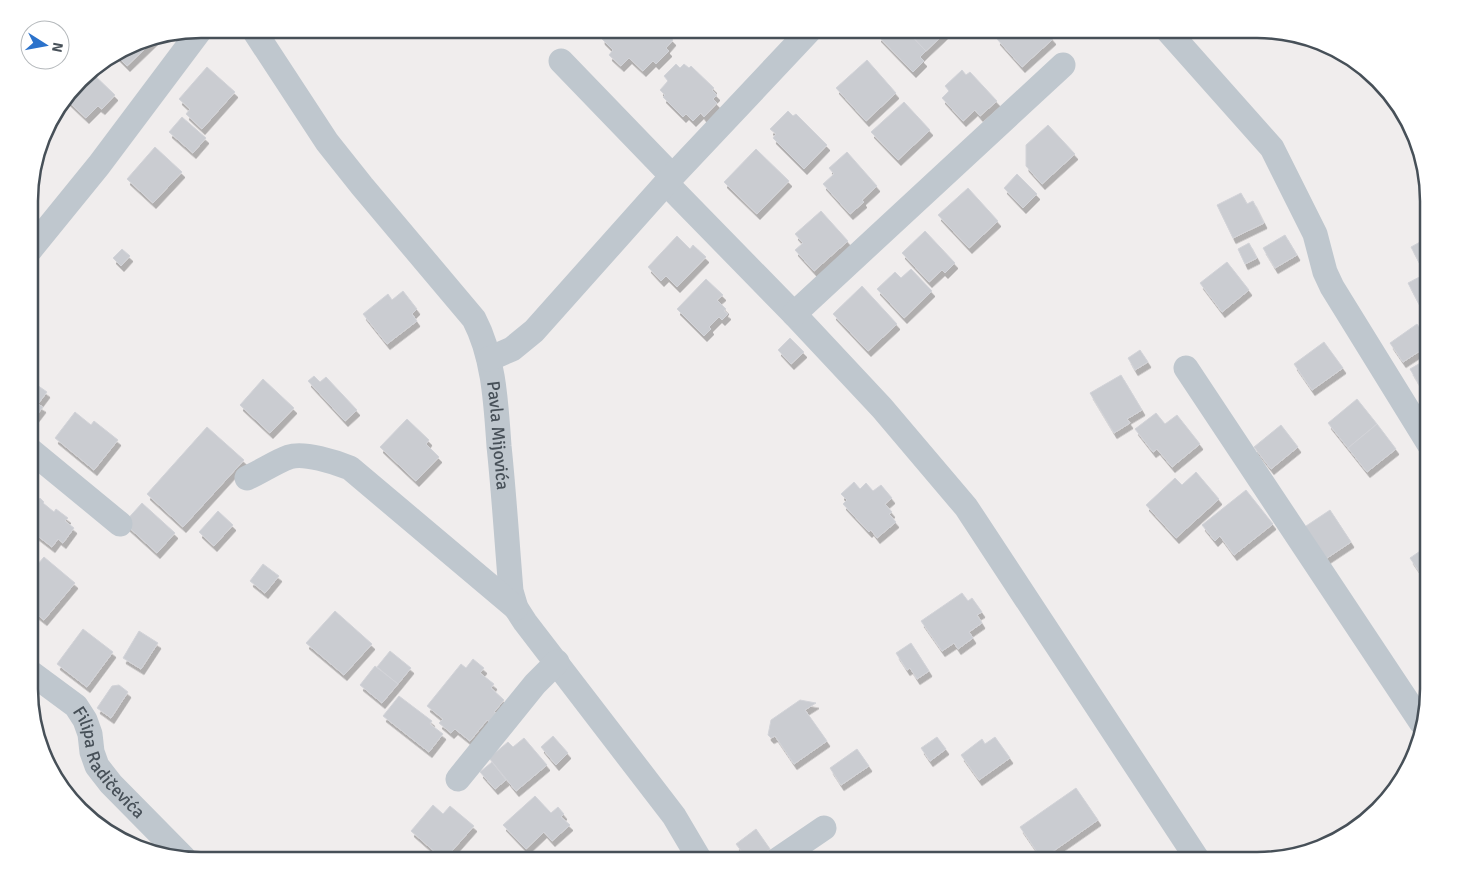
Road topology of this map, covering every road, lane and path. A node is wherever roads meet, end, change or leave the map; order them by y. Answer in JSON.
{"nodes":[{"id":1,"x":194,"y":38,"type":"edge"},
{"id":2,"x":259,"y":38,"type":"edge"},
{"id":3,"x":802,"y":38,"type":"edge"},
{"id":4,"x":1174,"y":38,"type":"edge"},
{"id":5,"x":561,"y":61,"type":"dead end"},
{"id":6,"x":1063,"y":65,"type":"dead end"},
{"id":7,"x":669,"y":179,"type":"junction"},
{"id":8,"x":38,"y":240,"type":"edge"},
{"id":9,"x":794,"y":314,"type":"junction"},
{"id":10,"x":489,"y":359,"type":"junction"},
{"id":11,"x":1186,"y":368,"type":"dead end"},
{"id":12,"x":1420,"y":429,"type":"edge"},
{"id":13,"x":38,"y":457,"type":"edge"},
{"id":14,"x":247,"y":478,"type":"dead end"},
{"id":15,"x":120,"y":524,"type":"dead end"},
{"id":16,"x":516,"y":608,"type":"junction"},
{"id":17,"x":557,"y":662,"type":"junction"},
{"id":18,"x":38,"y":678,"type":"edge"},
{"id":19,"x":1418,"y":715,"type":"edge"},
{"id":20,"x":458,"y":779,"type":"dead end"},
{"id":21,"x":824,"y":828,"type":"dead end"},
{"id":22,"x":175,"y":849,"type":"edge"},
{"id":23,"x":790,"y":851,"type":"edge"},
{"id":24,"x":1192,"y":851,"type":"edge"},
{"id":25,"x":695,"y":852,"type":"edge"}],
"edges":[{"from":1,"to":8,"type":"street"},
{"from":2,"to":10,"type":"street","name":"Pavla Mijovića"},
{"from":3,"to":7,"type":"street"},
{"from":4,"to":12,"type":"street"},
{"from":5,"to":7,"type":"street"},
{"from":6,"to":9,"type":"street"},
{"from":7,"to":9,"type":"street"},
{"from":7,"to":10,"type":"street"},
{"from":9,"to":24,"type":"street"},
{"from":10,"to":16,"type":"street","name":"Pavla Mijovića"},
{"from":11,"to":19,"type":"street"},
{"from":13,"to":15,"type":"street"},
{"from":14,"to":16,"type":"street"},
{"from":16,"to":17,"type":"street","name":"Pavla Mijovića"},
{"from":17,"to":20,"type":"street"},
{"from":17,"to":25,"type":"street","name":"Pavla Mijovića"},
{"from":18,"to":22,"type":"street","name":"Filipa Radičevića"},
{"from":21,"to":23,"type":"street"}]}
